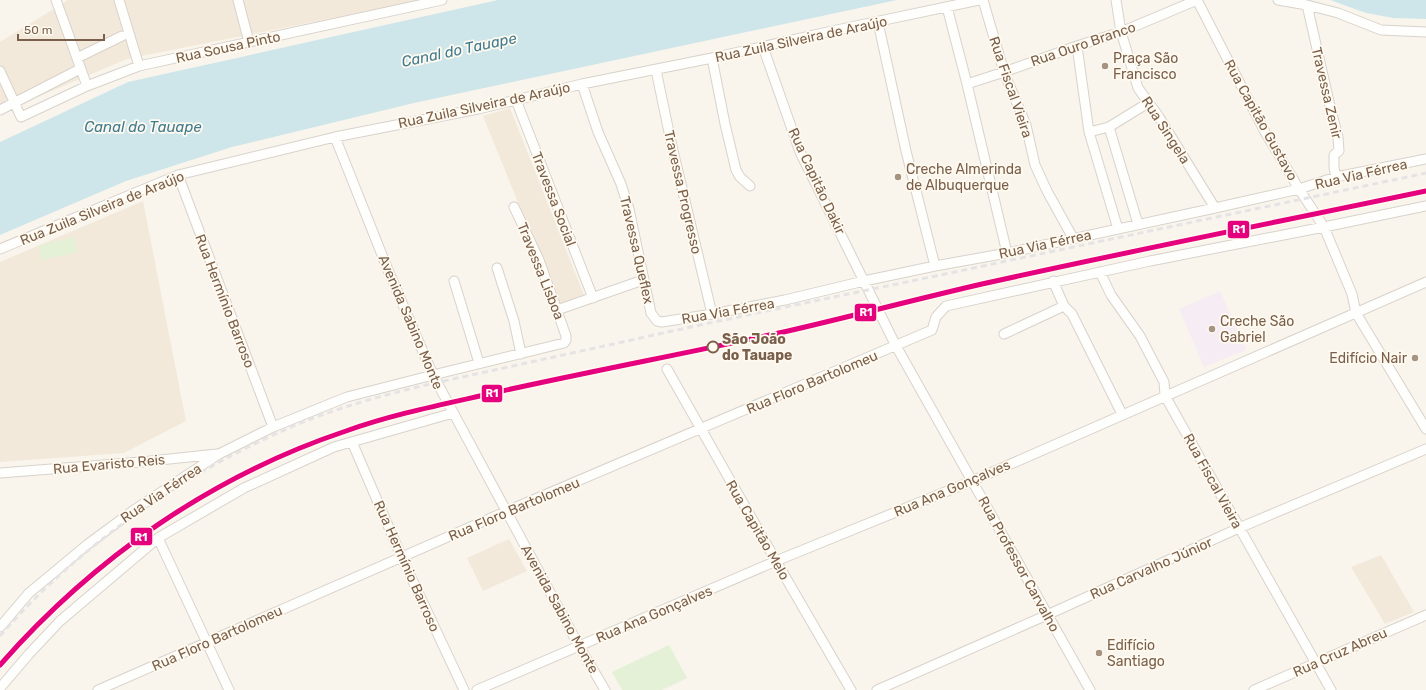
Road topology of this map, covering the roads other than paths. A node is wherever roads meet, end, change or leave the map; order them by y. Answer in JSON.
{"nodes":[{"id":1,"x":56,"y":0,"type":"edge"},
{"id":2,"x":119,"y":0,"type":"edge"},
{"id":3,"x":238,"y":0,"type":"edge"},
{"id":4,"x":442,"y":0,"type":"edge"},
{"id":5,"x":980,"y":0,"type":"edge"},
{"id":6,"x":983,"y":0,"type":"edge"},
{"id":7,"x":1116,"y":0,"type":"edge"},
{"id":8,"x":1197,"y":0,"type":"edge"},
{"id":9,"x":1278,"y":0,"type":"edge"},
{"id":10,"x":1307,"y":5,"type":"junction"},
{"id":11,"x":947,"y":7,"type":"junction"},
{"id":12,"x":878,"y":22,"type":"junction"},
{"id":13,"x":1121,"y":32,"type":"junction"},
{"id":14,"x":1426,"y":32,"type":"edge"},
{"id":15,"x":122,"y":36,"type":"dead end"},
{"id":16,"x":249,"y":42,"type":"junction"},
{"id":17,"x":1077,"y":46,"type":"junction"},
{"id":18,"x":763,"y":47,"type":"junction"},
{"id":19,"x":77,"y":58,"type":"junction"},
{"id":20,"x":712,"y":58,"type":"junction"},
{"id":21,"x":139,"y":66,"type":"junction"},
{"id":22,"x":80,"y":69,"type":"junction"},
{"id":23,"x":656,"y":70,"type":"junction"},
{"id":24,"x":0,"y":71,"type":"edge"},
{"id":25,"x":1004,"y":72,"type":"junction"},
{"id":26,"x":582,"y":84,"type":"junction"},
{"id":27,"x":967,"y":84,"type":"junction"},
{"id":28,"x":87,"y":86,"type":"junction"},
{"id":29,"x":516,"y":100,"type":"junction"},
{"id":30,"x":14,"y":102,"type":"junction"},
{"id":31,"x":1148,"y":103,"type":"junction"},
{"id":32,"x":0,"y":110,"type":"edge"},
{"id":33,"x":1109,"y":127,"type":"junction"},
{"id":34,"x":1089,"y":132,"type":"junction"},
{"id":35,"x":335,"y":137,"type":"junction"},
{"id":36,"x":1426,"y":159,"type":"edge"},
{"id":37,"x":178,"y":175,"type":"junction"},
{"id":38,"x":1336,"y":177,"type":"junction"},
{"id":39,"x":750,"y":186,"type":"dead end"},
{"id":40,"x":1299,"y":189,"type":"junction"},
{"id":41,"x":1426,"y":206,"type":"edge"},
{"id":42,"x":514,"y":207,"type":"dead end"},
{"id":43,"x":1215,"y":208,"type":"junction"},
{"id":44,"x":1138,"y":224,"type":"junction"},
{"id":45,"x":1324,"y":227,"type":"junction"},
{"id":46,"x":1118,"y":229,"type":"junction"},
{"id":47,"x":1073,"y":238,"type":"junction"},
{"id":48,"x":0,"y":249,"type":"edge"},
{"id":49,"x":1007,"y":253,"type":"junction"},
{"id":50,"x":935,"y":266,"type":"junction"},
{"id":51,"x":497,"y":268,"type":"dead end"},
{"id":52,"x":1100,"y":272,"type":"junction"},
{"id":53,"x":643,"y":280,"type":"junction"},
{"id":54,"x":454,"y":281,"type":"dead end"},
{"id":55,"x":864,"y":281,"type":"junction"},
{"id":56,"x":1053,"y":282,"type":"junction"},
{"id":57,"x":1426,"y":282,"type":"edge"},
{"id":58,"x":869,"y":290,"type":"joint"},
{"id":59,"x":593,"y":298,"type":"junction"},
{"id":60,"x":1064,"y":306,"type":"junction"},
{"id":61,"x":557,"y":310,"type":"junction"},
{"id":62,"x":1356,"y":313,"type":"junction"},
{"id":63,"x":712,"y":314,"type":"junction"},
{"id":64,"x":662,"y":322,"type":"joint"},
{"id":65,"x":1004,"y":334,"type":"dead end"},
{"id":66,"x":896,"y":346,"type":"junction"},
{"id":67,"x":521,"y":354,"type":"junction"},
{"id":68,"x":479,"y":363,"type":"junction"},
{"id":69,"x":667,"y":369,"type":"dead end"},
{"id":70,"x":433,"y":375,"type":"junction"},
{"id":71,"x":1165,"y":395,"type":"junction"},
{"id":72,"x":453,"y":413,"type":"junction"},
{"id":73,"x":1122,"y":414,"type":"junction"},
{"id":74,"x":273,"y":427,"type":"junction"},
{"id":75,"x":702,"y":429,"type":"junction"},
{"id":76,"x":1426,"y":429,"type":"edge"},
{"id":77,"x":352,"y":442,"type":"junction"},
{"id":78,"x":1426,"y":449,"type":"edge"},
{"id":79,"x":219,"y":454,"type":"junction"},
{"id":80,"x":0,"y":473,"type":"edge"},
{"id":81,"x":972,"y":481,"type":"junction"},
{"id":82,"x":507,"y":511,"type":"junction"},
{"id":83,"x":1239,"y":528,"type":"junction"},
{"id":84,"x":158,"y":538,"type":"junction"},
{"id":85,"x":402,"y":558,"type":"junction"},
{"id":86,"x":776,"y":561,"type":"junction"},
{"id":87,"x":1047,"y":615,"type":"junction"},
{"id":88,"x":1426,"y":615,"type":"edge"},
{"id":89,"x":0,"y":627,"type":"edge"},
{"id":90,"x":208,"y":642,"type":"junction"},
{"id":91,"x":579,"y":646,"type":"junction"},
{"id":92,"x":1316,"y":663,"type":"junction"},
{"id":93,"x":0,"y":688,"type":"edge"},
{"id":94,"x":98,"y":690,"type":"edge"},
{"id":95,"x":229,"y":690,"type":"edge"},
{"id":96,"x":464,"y":690,"type":"edge"},
{"id":97,"x":477,"y":690,"type":"edge"},
{"id":98,"x":605,"y":690,"type":"edge"},
{"id":99,"x":851,"y":690,"type":"edge"},
{"id":100,"x":876,"y":690,"type":"edge"},
{"id":101,"x":1090,"y":690,"type":"edge"},
{"id":102,"x":1254,"y":690,"type":"edge"},
{"id":103,"x":1331,"y":690,"type":"edge"}],
"edges":[{"from":1,"to":19,"type":"street"},
{"from":2,"to":21,"type":"street"},
{"from":3,"to":16,"type":"street"},
{"from":4,"to":16,"type":"street","name":"Rua Sousa Pinto"},
{"from":5,"to":11,"type":"street","name":"Rua Zuila Silveira de Araújo"},
{"from":6,"to":25,"type":"street","name":"Rua Fiscal Vieira"},
{"from":7,"to":13,"type":"street","name":"Rua Singela"},
{"from":8,"to":13,"type":"street","name":"Rua Ouro Branco"},
{"from":8,"to":40,"type":"street","name":"Rua Capitão Gustavo"},
{"from":9,"to":10,"type":"street"},
{"from":10,"to":14,"type":"street"},
{"from":10,"to":38,"type":"street","name":"Travessa Zenir"},
{"from":11,"to":12,"type":"street","name":"Rua Zuila Silveira de Araújo"},
{"from":11,"to":27,"type":"street"},
{"from":12,"to":18,"type":"street","name":"Rua Zuila Silveira de Araújo"},
{"from":12,"to":50,"type":"street"},
{"from":13,"to":17,"type":"street","name":"Rua Ouro Branco"},
{"from":13,"to":31,"type":"street","name":"Rua Singela"},
{"from":15,"to":19,"type":"street"},
{"from":16,"to":21,"type":"street","name":"Rua Sousa Pinto"},
{"from":17,"to":25,"type":"street","name":"Rua Ouro Branco"},
{"from":17,"to":34,"type":"street"},
{"from":18,"to":20,"type":"street","name":"Rua Zuila Silveira de Araújo"},
{"from":18,"to":55,"type":"street","name":"Rua Capitão Dakir"},
{"from":19,"to":22,"type":"street"},
{"from":20,"to":23,"type":"street","name":"Rua Zuila Silveira de Araújo"},
{"from":20,"to":39,"type":"street"},
{"from":21,"to":28,"type":"street","name":"Rua Sousa Pinto"},
{"from":22,"to":28,"type":"street"},
{"from":22,"to":30,"type":"street"},
{"from":23,"to":26,"type":"street","name":"Rua Zuila Silveira de Araújo"},
{"from":23,"to":63,"type":"street","name":"Travessa Progresso"},
{"from":24,"to":30,"type":"street"},
{"from":25,"to":27,"type":"street","name":"Rua Ouro Branco"},
{"from":25,"to":47,"type":"street","name":"Rua Fiscal Vieira"},
{"from":26,"to":29,"type":"street","name":"Rua Zuila Silveira de Araújo"},
{"from":26,"to":53,"type":"street","name":"Travessa Queflex"},
{"from":27,"to":49,"type":"street"},
{"from":28,"to":30,"type":"street","name":"Rua Sousa Pinto"},
{"from":29,"to":35,"type":"street","name":"Rua Zuila Silveira de Araújo"},
{"from":29,"to":59,"type":"street","name":"Travessa Social"},
{"from":30,"to":32,"type":"street"},
{"from":31,"to":33,"type":"street"},
{"from":31,"to":43,"type":"street","name":"Rua Singela"},
{"from":33,"to":34,"type":"street"},
{"from":33,"to":44,"type":"street"},
{"from":34,"to":46,"type":"street"},
{"from":35,"to":37,"type":"street","name":"Rua Zuila Silveira de Araújo"},
{"from":35,"to":70,"type":"street","name":"Avenida Sabino Monte"},
{"from":36,"to":38,"type":"street","name":"Rua Via Férrea"},
{"from":37,"to":48,"type":"street","name":"Rua Zuila Silveira de Araújo"},
{"from":37,"to":74,"type":"street","name":"Rua Hermínio Barroso"},
{"from":38,"to":40,"type":"street","name":"Rua Via Férrea"},
{"from":40,"to":43,"type":"street","name":"Rua Via Férrea"},
{"from":40,"to":45,"type":"street","name":"Rua Capitão Gustavo"},
{"from":41,"to":45,"type":"street"},
{"from":42,"to":61,"type":"street","name":"Travessa Lisboa"},
{"from":43,"to":44,"type":"street","name":"Rua Via Férrea"},
{"from":44,"to":46,"type":"street","name":"Rua Via Férrea"},
{"from":45,"to":52,"type":"street"},
{"from":45,"to":62,"type":"street","name":"Rua Capitão Gustavo"},
{"from":46,"to":47,"type":"street","name":"Rua Via Férrea"},
{"from":47,"to":49,"type":"street","name":"Rua Via Férrea"},
{"from":49,"to":50,"type":"street","name":"Rua Via Férrea"},
{"from":50,"to":55,"type":"street","name":"Rua Via Férrea"},
{"from":51,"to":67,"type":"street"},
{"from":52,"to":56,"type":"street"},
{"from":52,"to":71,"type":"street","name":"Rua Fiscal Vieira"},
{"from":53,"to":59,"type":"street"},
{"from":53,"to":64,"type":"street","name":"Travessa Queflex"},
{"from":54,"to":68,"type":"street"},
{"from":55,"to":58,"type":"street","name":"Rua Capitão Dakir"},
{"from":55,"to":63,"type":"street","name":"Rua Via Férrea"},
{"from":56,"to":60,"type":"street"},
{"from":56,"to":66,"type":"street","name":"Rua Floro Bartolomeu"},
{"from":57,"to":62,"type":"street","name":"Rua Ana Gonçalves"},
{"from":58,"to":66,"type":"street","name":"Rua Professor Carvalho"},
{"from":59,"to":61,"type":"street"},
{"from":60,"to":65,"type":"street"},
{"from":60,"to":73,"type":"street"},
{"from":61,"to":67,"type":"street","name":"Travessa Lisboa"},
{"from":62,"to":71,"type":"street","name":"Rua Ana Gonçalves"},
{"from":62,"to":76,"type":"street","name":"Rua Capitão Gustavo"},
{"from":63,"to":64,"type":"street","name":"Rua Via Férrea"},
{"from":66,"to":75,"type":"street","name":"Rua Floro Bartolomeu"},
{"from":66,"to":81,"type":"street","name":"Rua Professor Carvalho"},
{"from":67,"to":68,"type":"street"},
{"from":68,"to":70,"type":"street"},
{"from":69,"to":75,"type":"street","name":"Rua Capitão Melo"},
{"from":70,"to":72,"type":"street","name":"Avenida Sabino Monte"},
{"from":70,"to":74,"type":"street","name":"Rua Via Férrea"},
{"from":71,"to":73,"type":"street","name":"Rua Ana Gonçalves"},
{"from":71,"to":83,"type":"street","name":"Rua Fiscal Vieira"},
{"from":72,"to":77,"type":"street"},
{"from":72,"to":82,"type":"street","name":"Avenida Sabino Monte"},
{"from":73,"to":81,"type":"street","name":"Rua Ana Gonçalves"},
{"from":74,"to":79,"type":"street","name":"Rua Via Férrea"},
{"from":75,"to":82,"type":"street","name":"Rua Floro Bartolomeu"},
{"from":75,"to":86,"type":"street","name":"Rua Capitão Melo"},
{"from":77,"to":84,"type":"street"},
{"from":77,"to":85,"type":"street","name":"Rua Hermínio Barroso"},
{"from":78,"to":83,"type":"street","name":"Rua Carvalho Júnior"},
{"from":79,"to":80,"type":"street","name":"Rua Evaristo Reis"},
{"from":79,"to":89,"type":"street","name":"Rua Via Férrea"},
{"from":81,"to":86,"type":"street","name":"Rua Ana Gonçalves"},
{"from":81,"to":87,"type":"street","name":"Rua Professor Carvalho"},
{"from":82,"to":85,"type":"street","name":"Rua Floro Bartolomeu"},
{"from":82,"to":91,"type":"street","name":"Avenida Sabino Monte"},
{"from":83,"to":87,"type":"street","name":"Rua Carvalho Júnior"},
{"from":83,"to":92,"type":"street","name":"Rua Fiscal Vieira"},
{"from":84,"to":90,"type":"street"},
{"from":84,"to":93,"type":"street"},
{"from":85,"to":90,"type":"street","name":"Rua Floro Bartolomeu"},
{"from":85,"to":96,"type":"street","name":"Rua Hermínio Barroso"},
{"from":86,"to":91,"type":"street","name":"Rua Ana Gonçalves"},
{"from":86,"to":99,"type":"street","name":"Rua Capitão Melo"},
{"from":87,"to":100,"type":"street","name":"Rua Carvalho Júnior"},
{"from":87,"to":101,"type":"street","name":"Rua Professor Carvalho"},
{"from":88,"to":92,"type":"street","name":"Rua Cruz Abreu"},
{"from":90,"to":94,"type":"street","name":"Rua Floro Bartolomeu"},
{"from":90,"to":95,"type":"street"},
{"from":91,"to":97,"type":"street","name":"Rua Ana Gonçalves"},
{"from":91,"to":98,"type":"street","name":"Avenida Sabino Monte"},
{"from":92,"to":102,"type":"street","name":"Rua Cruz Abreu"},
{"from":92,"to":103,"type":"street","name":"Rua Fiscal Vieira"}]}
